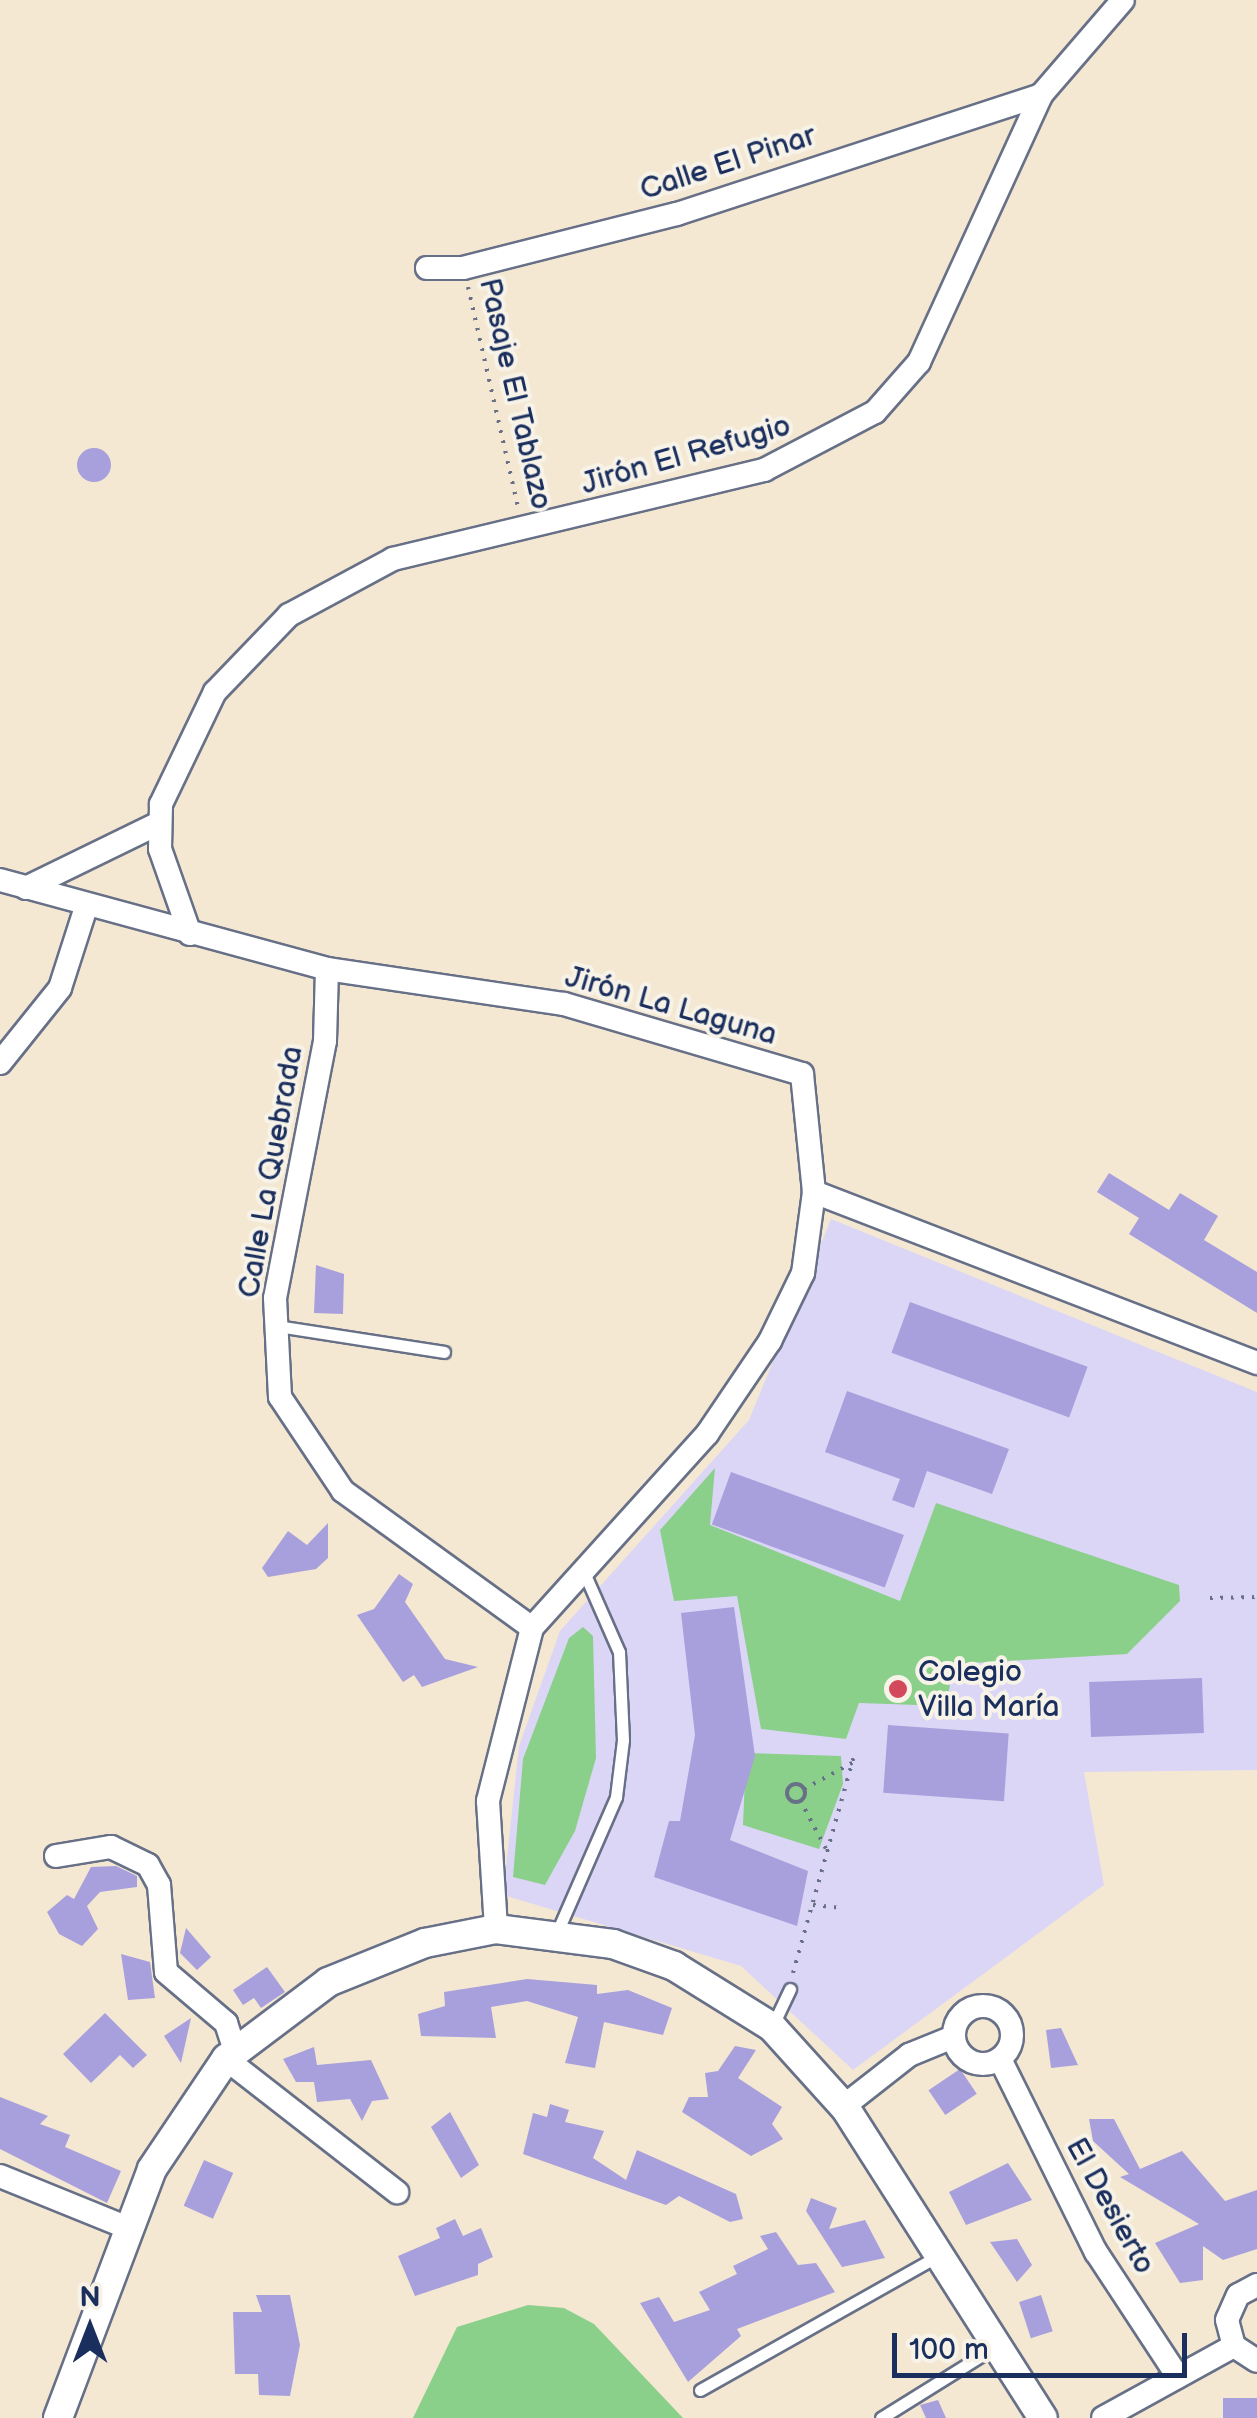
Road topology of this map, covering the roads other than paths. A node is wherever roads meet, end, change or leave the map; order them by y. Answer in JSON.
{"nodes":[{"id":1,"x":1123,"y":0,"type":"edge"},
{"id":2,"x":1042,"y":95,"type":"junction"},
{"id":3,"x":427,"y":268,"type":"dead end"},
{"id":4,"x":157,"y":824,"type":"junction"},
{"id":5,"x":0,"y":880,"type":"edge"},
{"id":6,"x":26,"y":888,"type":"junction"},
{"id":7,"x":86,"y":907,"type":"junction"},
{"id":8,"x":190,"y":934,"type":"junction"},
{"id":9,"x":327,"y":969,"type":"junction"},
{"id":10,"x":0,"y":1063,"type":"edge"},
{"id":11,"x":814,"y":1192,"type":"junction"},
{"id":12,"x":277,"y":1326,"type":"junction"},
{"id":13,"x":444,"y":1352,"type":"dead end"},
{"id":14,"x":1257,"y":1364,"type":"edge"},
{"id":15,"x":583,"y":1570,"type":"junction"},
{"id":16,"x":532,"y":1628,"type":"junction"},
{"id":17,"x":56,"y":1856,"type":"dead end"},
{"id":18,"x":496,"y":1929,"type":"junction"},
{"id":19,"x":558,"y":1930,"type":"junction"},
{"id":20,"x":789,"y":1988,"type":"road end"},
{"id":21,"x":772,"y":2027,"type":"junction"},
{"id":22,"x":953,"y":2037,"type":"junction"},
{"id":23,"x":230,"y":2055,"type":"junction"},
{"id":24,"x":1000,"y":2059,"type":"junction"},
{"id":25,"x":844,"y":2106,"type":"junction"},
{"id":26,"x":0,"y":2176,"type":"edge"},
{"id":27,"x":397,"y":2192,"type":"dead end"},
{"id":28,"x":128,"y":2228,"type":"junction"},
{"id":29,"x":943,"y":2253,"type":"junction"},
{"id":30,"x":1257,"y":2285,"type":"edge"},
{"id":31,"x":999,"y":2345,"type":"junction"},
{"id":32,"x":1234,"y":2346,"type":"junction"},
{"id":33,"x":1257,"y":2361,"type":"edge"},
{"id":34,"x":1178,"y":2377,"type":"junction"},
{"id":35,"x":700,"y":2390,"type":"dead end"},
{"id":36,"x":58,"y":2418,"type":"edge"},
{"id":37,"x":880,"y":2418,"type":"edge"},
{"id":38,"x":1043,"y":2418,"type":"edge"},
{"id":39,"x":1104,"y":2418,"type":"edge"}],
"edges":[{"from":1,"to":2,"type":"street","name":"Jirón El Refugio"},
{"from":2,"to":3,"type":"street","name":"Calle El Pinar"},
{"from":2,"to":4,"type":"street","name":"Jirón El Refugio"},
{"from":4,"to":6,"type":"street"},
{"from":4,"to":8,"type":"street"},
{"from":5,"to":6,"type":"street","name":"Jirón La Laguna"},
{"from":6,"to":7,"type":"street","name":"Jirón La Laguna"},
{"from":7,"to":8,"type":"street","name":"Jirón La Laguna"},
{"from":7,"to":10,"type":"street"},
{"from":8,"to":9,"type":"street","name":"Jirón La Laguna"},
{"from":9,"to":11,"type":"street","name":"Jirón La Laguna"},
{"from":9,"to":12,"type":"street","name":"Calle La Quebrada"},
{"from":11,"to":14,"type":"street"},
{"from":11,"to":15,"type":"street","name":"Jirón La Laguna"},
{"from":12,"to":13,"type":"lane"},
{"from":12,"to":16,"type":"street","name":"Calle La Quebrada"},
{"from":15,"to":16,"type":"street","name":"Jirón La Laguna"},
{"from":15,"to":19,"type":"lane"},
{"from":16,"to":18,"type":"street","name":"Jirón La Laguna"},
{"from":17,"to":23,"type":"street"},
{"from":18,"to":19,"type":"street"},
{"from":18,"to":23,"type":"street"},
{"from":19,"to":21,"type":"street"},
{"from":20,"to":21,"type":"lane"},
{"from":21,"to":25,"type":"street"},
{"from":22,"to":24,"type":"street"},
{"from":22,"to":24,"type":"street","name":"El Desierto"},
{"from":22,"to":25,"type":"street"},
{"from":23,"to":27,"type":"street"},
{"from":23,"to":28,"type":"street"},
{"from":24,"to":34,"type":"street","name":"El Desierto"},
{"from":25,"to":29,"type":"street"},
{"from":26,"to":28,"type":"street"},
{"from":28,"to":36,"type":"street"},
{"from":29,"to":31,"type":"street"},
{"from":29,"to":35,"type":"lane"},
{"from":30,"to":32,"type":"street"},
{"from":31,"to":37,"type":"lane"},
{"from":31,"to":38,"type":"street"},
{"from":32,"to":33,"type":"street"},
{"from":32,"to":34,"type":"street"},
{"from":34,"to":39,"type":"street"}]}
